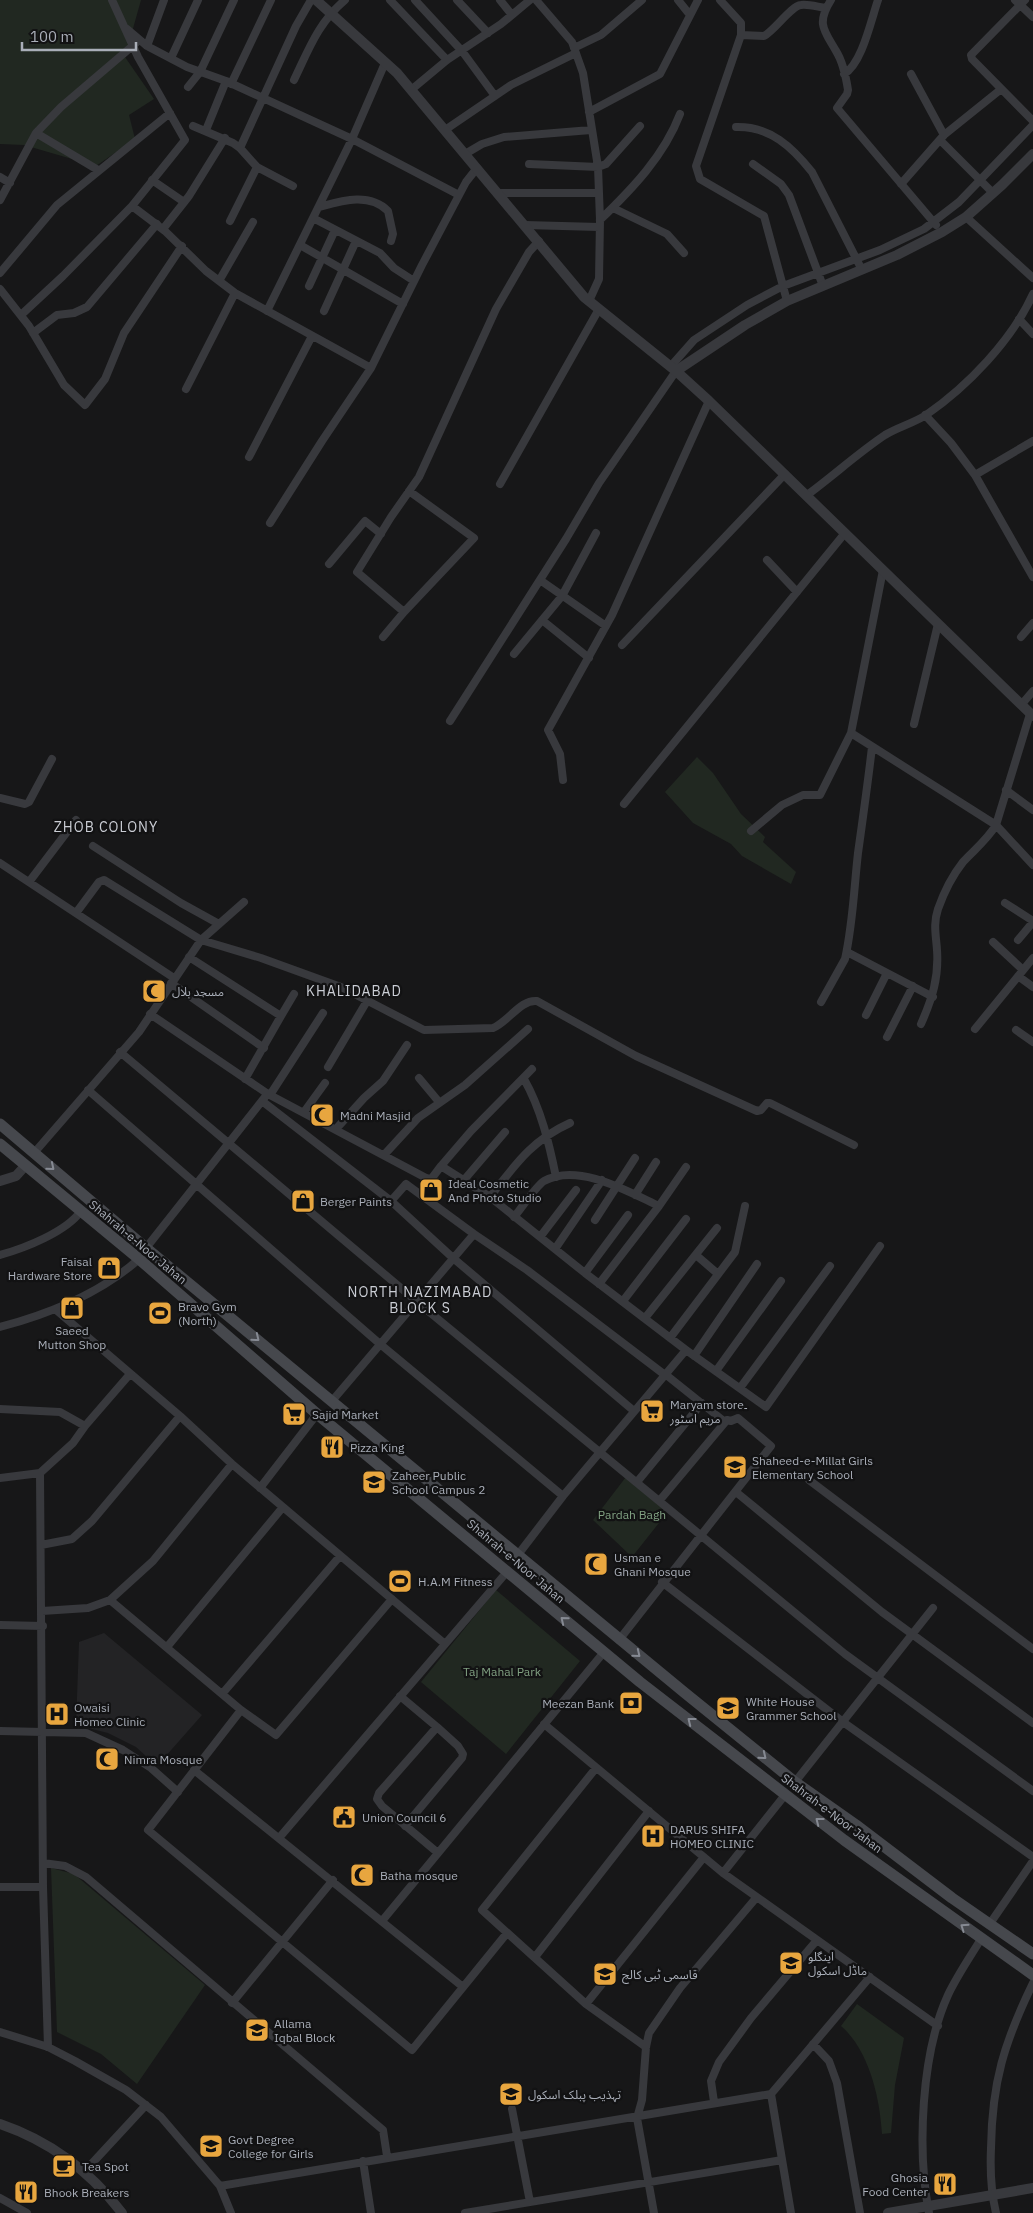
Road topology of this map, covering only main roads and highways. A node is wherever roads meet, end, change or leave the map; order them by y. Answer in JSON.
{"nodes":[{"id":1,"x":0,"y":1124,"type":"edge"},
{"id":2,"x":0,"y":1144,"type":"edge"},
{"id":3,"x":450,"y":1500,"type":"junction"},
{"id":4,"x":438,"y":1515,"type":"junction"},
{"id":5,"x":685,"y":1693,"type":"junction"},
{"id":6,"x":674,"y":1708,"type":"junction"},
{"id":7,"x":856,"y":1825,"type":"junction"},
{"id":8,"x":844,"y":1840,"type":"junction"},
{"id":9,"x":952,"y":1898,"type":"junction"},
{"id":10,"x":942,"y":1912,"type":"junction"},
{"id":11,"x":1033,"y":1954,"type":"edge"},
{"id":12,"x":1033,"y":1975,"type":"edge"}],
"edges":[{"from":1,"to":3,"type":"main road","name":"Shahrah-e-Noor Jahan","one_way":true},
{"from":2,"to":4,"type":"main road","name":"Shahrah-e-Noor Jahan"},
{"from":3,"to":4,"type":"main road"},
{"from":3,"to":5,"type":"main road","name":"Shahrah-e-Noor Jahan","one_way":true},
{"from":6,"to":4,"type":"main road","name":"Shahrah-e-Noor Jahan","one_way":true},
{"from":5,"to":6,"type":"main road"},
{"from":5,"to":7,"type":"main road","name":"Shahrah-e-Noor Jahan","one_way":true},
{"from":8,"to":6,"type":"main road","name":"Shahrah-e-Noor Jahan","one_way":true},
{"from":7,"to":8,"type":"main road"},
{"from":7,"to":9,"type":"main road","name":"Shahrah-e-Noor Jahan"},
{"from":8,"to":10,"type":"main road","name":"Shahrah-e-Noor Jahan"},
{"from":9,"to":10,"type":"main road"},
{"from":9,"to":11,"type":"main road","name":"Shahrah-e-Noor Jahan"},
{"from":12,"to":10,"type":"main road","name":"Shahrah-e-Noor Jahan","one_way":true}]}
